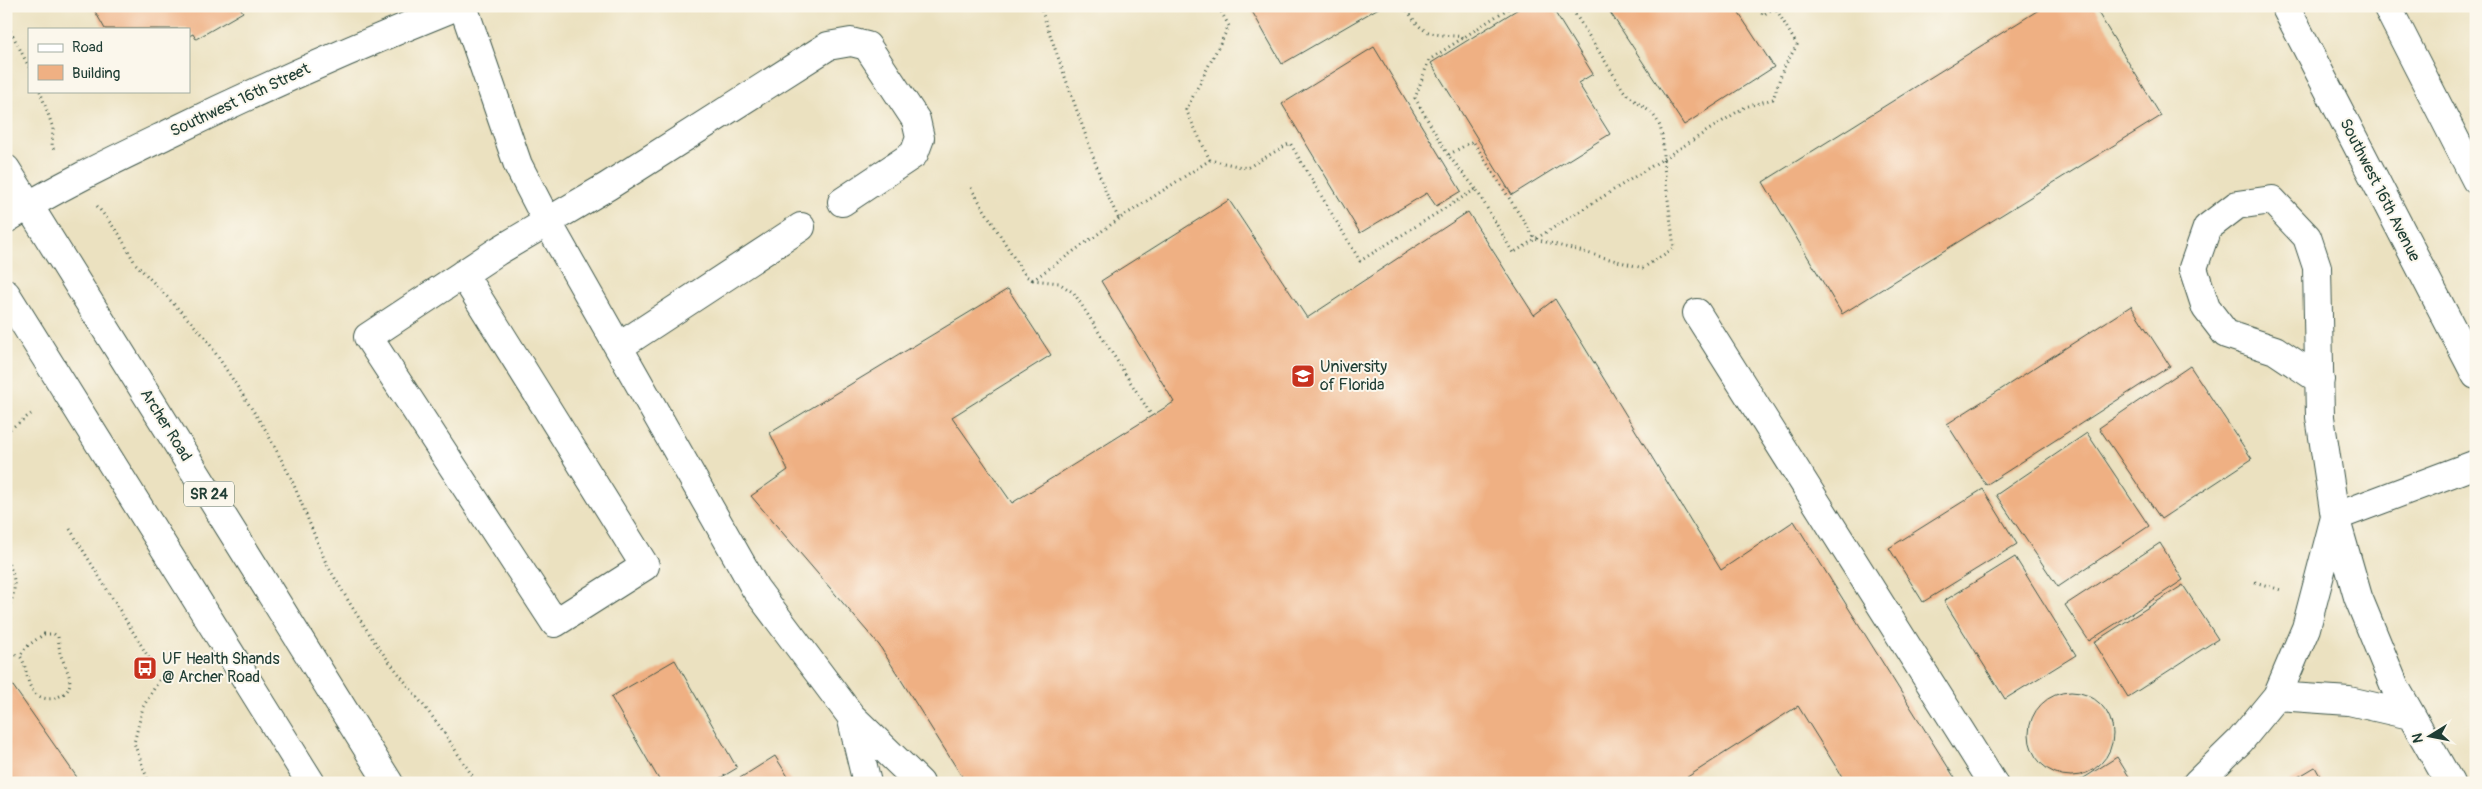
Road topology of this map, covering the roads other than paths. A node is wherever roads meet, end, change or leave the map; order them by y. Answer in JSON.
{"nodes":[{"id":1,"x":457,"y":6,"type":"edge"},
{"id":2,"x":464,"y":6,"type":"edge"},
{"id":3,"x":2285,"y":6,"type":"edge"},
{"id":4,"x":2387,"y":6,"type":"edge"},
{"id":5,"x":6,"y":169,"type":"edge"},
{"id":6,"x":2476,"y":180,"type":"edge"},
{"id":7,"x":842,"y":202,"type":"dead end"},
{"id":8,"x":17,"y":212,"type":"edge"},
{"id":9,"x":548,"y":223,"type":"junction"},
{"id":10,"x":800,"y":227,"type":"dead end"},
{"id":11,"x":463,"y":274,"type":"junction"},
{"id":12,"x":6,"y":294,"type":"edge"},
{"id":13,"x":1697,"y":313,"type":"dead end"},
{"id":14,"x":620,"y":346,"type":"junction"},
{"id":15,"x":2476,"y":374,"type":"edge"},
{"id":16,"x":2320,"y":380,"type":"junction"},
{"id":17,"x":2476,"y":464,"type":"edge"},
{"id":18,"x":2335,"y":517,"type":"junction"},
{"id":19,"x":2277,"y":696,"type":"junction"},
{"id":20,"x":2410,"y":715,"type":"junction"},
{"id":21,"x":851,"y":716,"type":"junction"},
{"id":22,"x":312,"y":783,"type":"edge"},
{"id":23,"x":389,"y":783,"type":"edge"},
{"id":24,"x":867,"y":783,"type":"edge"},
{"id":25,"x":920,"y":783,"type":"edge"},
{"id":26,"x":1993,"y":783,"type":"edge"},
{"id":27,"x":2198,"y":783,"type":"edge"},
{"id":28,"x":2450,"y":783,"type":"edge"}],
"edges":[{"from":1,"to":8,"type":"main road","name":"Southwest 16th Street"},
{"from":2,"to":9,"type":"main road"},
{"from":3,"to":15,"type":"main road","name":"Southwest 16th Avenue"},
{"from":4,"to":6,"type":"main road"},
{"from":5,"to":8,"type":"main road","name":"Archer Road","number":"SR 24"},
{"from":7,"to":9,"type":"main road"},
{"from":8,"to":23,"type":"main road","name":"Archer Road","number":"SR 24"},
{"from":9,"to":11,"type":"main road"},
{"from":9,"to":14,"type":"main road"},
{"from":10,"to":14,"type":"main road"},
{"from":11,"to":11,"type":"main road"},
{"from":12,"to":22,"type":"main road"},
{"from":13,"to":26,"type":"main road"},
{"from":14,"to":21,"type":"main road"},
{"from":16,"to":16,"type":"main road"},
{"from":16,"to":18,"type":"main road"},
{"from":17,"to":18,"type":"main road"},
{"from":18,"to":19,"type":"main road"},
{"from":18,"to":20,"type":"main road"},
{"from":19,"to":20,"type":"main road"},
{"from":19,"to":27,"type":"main road"},
{"from":20,"to":28,"type":"main road"},
{"from":21,"to":24,"type":"main road"},
{"from":21,"to":25,"type":"main road"}]}
